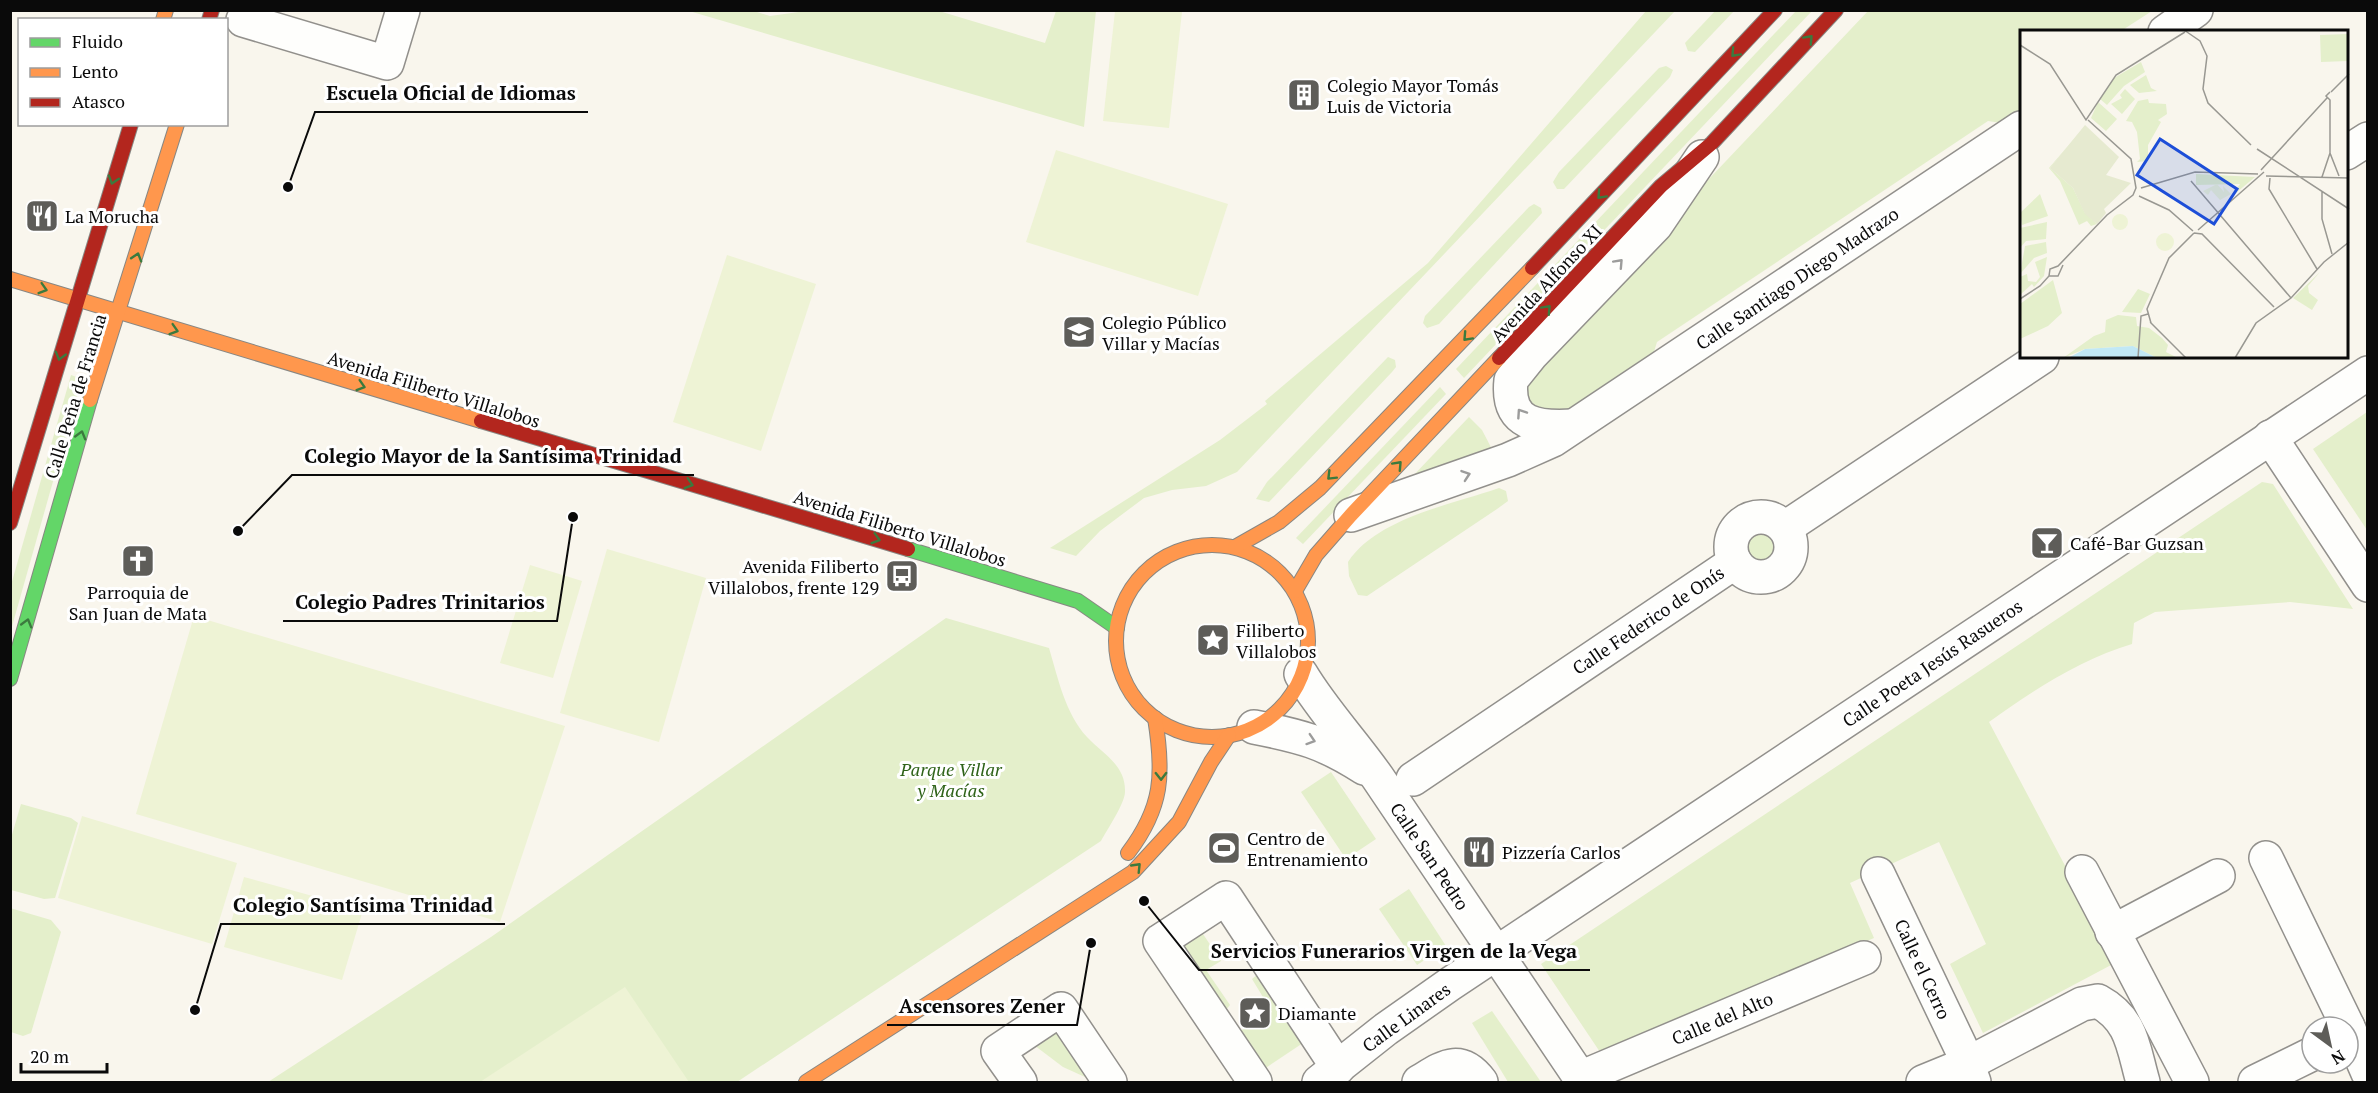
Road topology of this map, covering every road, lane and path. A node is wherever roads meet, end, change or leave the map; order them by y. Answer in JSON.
{"nodes":[{"id":1,"x":403,"y":10,"type":"edge"},
{"id":2,"x":1775,"y":10,"type":"edge"},
{"id":3,"x":1836,"y":10,"type":"edge"},
{"id":4,"x":2196,"y":10,"type":"edge"},
{"id":5,"x":243,"y":20,"type":"dead end"},
{"id":6,"x":2168,"y":30,"type":"edge"},
{"id":7,"x":130,"y":126,"type":"edge"},
{"id":8,"x":176,"y":126,"type":"edge"},
{"id":9,"x":2020,"y":130,"type":"edge"},
{"id":10,"x":2367,"y":139,"type":"edge"},
{"id":11,"x":1712,"y":143,"type":"junction"},
{"id":12,"x":2348,"y":152,"type":"edge"},
{"id":13,"x":10,"y":279,"type":"edge"},
{"id":14,"x":76,"y":300,"type":"junction"},
{"id":15,"x":118,"y":313,"type":"junction"},
{"id":16,"x":2040,"y":358,"type":"edge"},
{"id":17,"x":2367,"y":373,"type":"edge"},
{"id":18,"x":1573,"y":426,"type":"junction"},
{"id":19,"x":2270,"y":438,"type":"junction"},
{"id":20,"x":1351,"y":515,"type":"junction"},
{"id":21,"x":10,"y":524,"type":"edge"},
{"id":22,"x":1785,"y":528,"type":"junction"},
{"id":23,"x":1235,"y":547,"type":"junction"},
{"id":24,"x":1735,"y":562,"type":"junction"},
{"id":25,"x":2367,"y":585,"type":"edge"},
{"id":26,"x":1295,"y":591,"type":"junction"},
{"id":27,"x":1117,"y":628,"type":"junction"},
{"id":28,"x":1301,"y":674,"type":"junction"},
{"id":29,"x":10,"y":679,"type":"edge"},
{"id":30,"x":1155,"y":718,"type":"junction"},
{"id":31,"x":1242,"y":731,"type":"junction"},
{"id":32,"x":1378,"y":778,"type":"junction"},
{"id":33,"x":1413,"y":779,"type":"dead end"},
{"id":34,"x":2266,"y":858,"type":"dead end"},
{"id":35,"x":2082,"y":872,"type":"dead end"},
{"id":36,"x":1878,"y":874,"type":"dead end"},
{"id":37,"x":2218,"y":876,"type":"dead end"},
{"id":38,"x":1089,"y":900,"type":"junction"},
{"id":39,"x":2112,"y":932,"type":"junction"},
{"id":40,"x":1497,"y":955,"type":"junction"},
{"id":41,"x":1864,"y":958,"type":"dead end"},
{"id":42,"x":2341,"y":1015,"type":"edge"},
{"id":43,"x":2360,"y":1057,"type":"edge"},
{"id":44,"x":2300,"y":1060,"type":"edge"},
{"id":45,"x":1970,"y":1073,"type":"edge"},
{"id":46,"x":2367,"y":1073,"type":"edge"},
{"id":47,"x":1328,"y":1075,"type":"edge"},
{"id":48,"x":1477,"y":1076,"type":"edge"},
{"id":49,"x":1582,"y":1080,"type":"edge"},
{"id":50,"x":2192,"y":1082,"type":"edge"},
{"id":51,"x":806,"y":1083,"type":"edge"},
{"id":52,"x":1020,"y":1083,"type":"edge"},
{"id":53,"x":1110,"y":1083,"type":"edge"},
{"id":54,"x":1255,"y":1083,"type":"edge"},
{"id":55,"x":1419,"y":1083,"type":"edge"},
{"id":56,"x":1923,"y":1083,"type":"edge"},
{"id":57,"x":2143,"y":1083,"type":"edge"},
{"id":58,"x":2255,"y":1083,"type":"edge"}],
"edges":[{"from":1,"to":5,"type":"street"},
{"from":2,"to":23,"type":"main road","name":"Avenida Alfonso XI","one_way":true},
{"from":11,"to":3,"type":"main road","name":"Avenida Alfonso XI","one_way":true},
{"from":4,"to":6,"type":"street"},
{"from":7,"to":14,"type":"main road","name":"Calle Peña de Francia","one_way":true},
{"from":15,"to":8,"type":"main road","name":"Calle Peña de Francia","one_way":true},
{"from":9,"to":18,"type":"street","name":"Calle Santiago Diego Madrazo"},
{"from":10,"to":12,"type":"street"},
{"from":18,"to":11,"type":"street","name":"Calle Santiago Diego Madrazo","one_way":true},
{"from":20,"to":11,"type":"main road","name":"Avenida Alfonso XI","one_way":true},
{"from":13,"to":14,"type":"main road","name":"Avenida Filiberto Villalobos","one_way":true},
{"from":14,"to":15,"type":"main road","name":"Avenida Filiberto Villalobos"},
{"from":14,"to":21,"type":"main road","name":"Calle Peña de Francia","one_way":true},
{"from":15,"to":27,"type":"main road","name":"Avenida Filiberto Villalobos","one_way":true},
{"from":29,"to":15,"type":"main road","name":"Calle Peña de Francia","one_way":true},
{"from":16,"to":22,"type":"street"},
{"from":17,"to":19,"type":"street","name":"Calle Poeta Jesús Rasueros"},
{"from":20,"to":18,"type":"street","name":"Calle Santiago Diego Madrazo","one_way":true},
{"from":19,"to":25,"type":"street"},
{"from":19,"to":40,"type":"street","name":"Calle Poeta Jesús Rasueros"},
{"from":20,"to":26,"type":"main road","name":"Avenida Alfonso XI"},
{"from":22,"to":24,"type":"street","name":"Calle Federico de Onís"},
{"from":22,"to":24,"type":"street","name":"Calle Federico de Onís"},
{"from":23,"to":26,"type":"main road"},
{"from":23,"to":27,"type":"main road"},
{"from":24,"to":33,"type":"street","name":"Calle Federico de Onís"},
{"from":26,"to":28,"type":"main road"},
{"from":27,"to":30,"type":"main road"},
{"from":28,"to":31,"type":"main road"},
{"from":28,"to":32,"type":"street","name":"Calle San Pedro"},
{"from":30,"to":31,"type":"main road"},
{"from":30,"to":38,"type":"main road","one_way":true},
{"from":31,"to":32,"type":"street","name":"Calle San Pedro","one_way":true},
{"from":38,"to":31,"type":"main road","one_way":true},
{"from":32,"to":40,"type":"street","name":"Calle San Pedro"},
{"from":34,"to":42,"type":"street"},
{"from":35,"to":39,"type":"street"},
{"from":36,"to":45,"type":"street","name":"Calle el Cerro"},
{"from":37,"to":39,"type":"street"},
{"from":38,"to":51,"type":"main road"},
{"from":39,"to":50,"type":"street"},
{"from":40,"to":47,"type":"street","name":"Calle Linares"},
{"from":40,"to":49,"type":"street","name":"Calle San Pedro"},
{"from":41,"to":49,"type":"street","name":"Calle del Alto"},
{"from":43,"to":46,"type":"street"},
{"from":44,"to":58,"type":"street"},
{"from":45,"to":56,"type":"street"},
{"from":45,"to":57,"type":"street"},
{"from":47,"to":54,"type":"street"},
{"from":48,"to":55,"type":"street"},
{"from":52,"to":53,"type":"street"}]}
